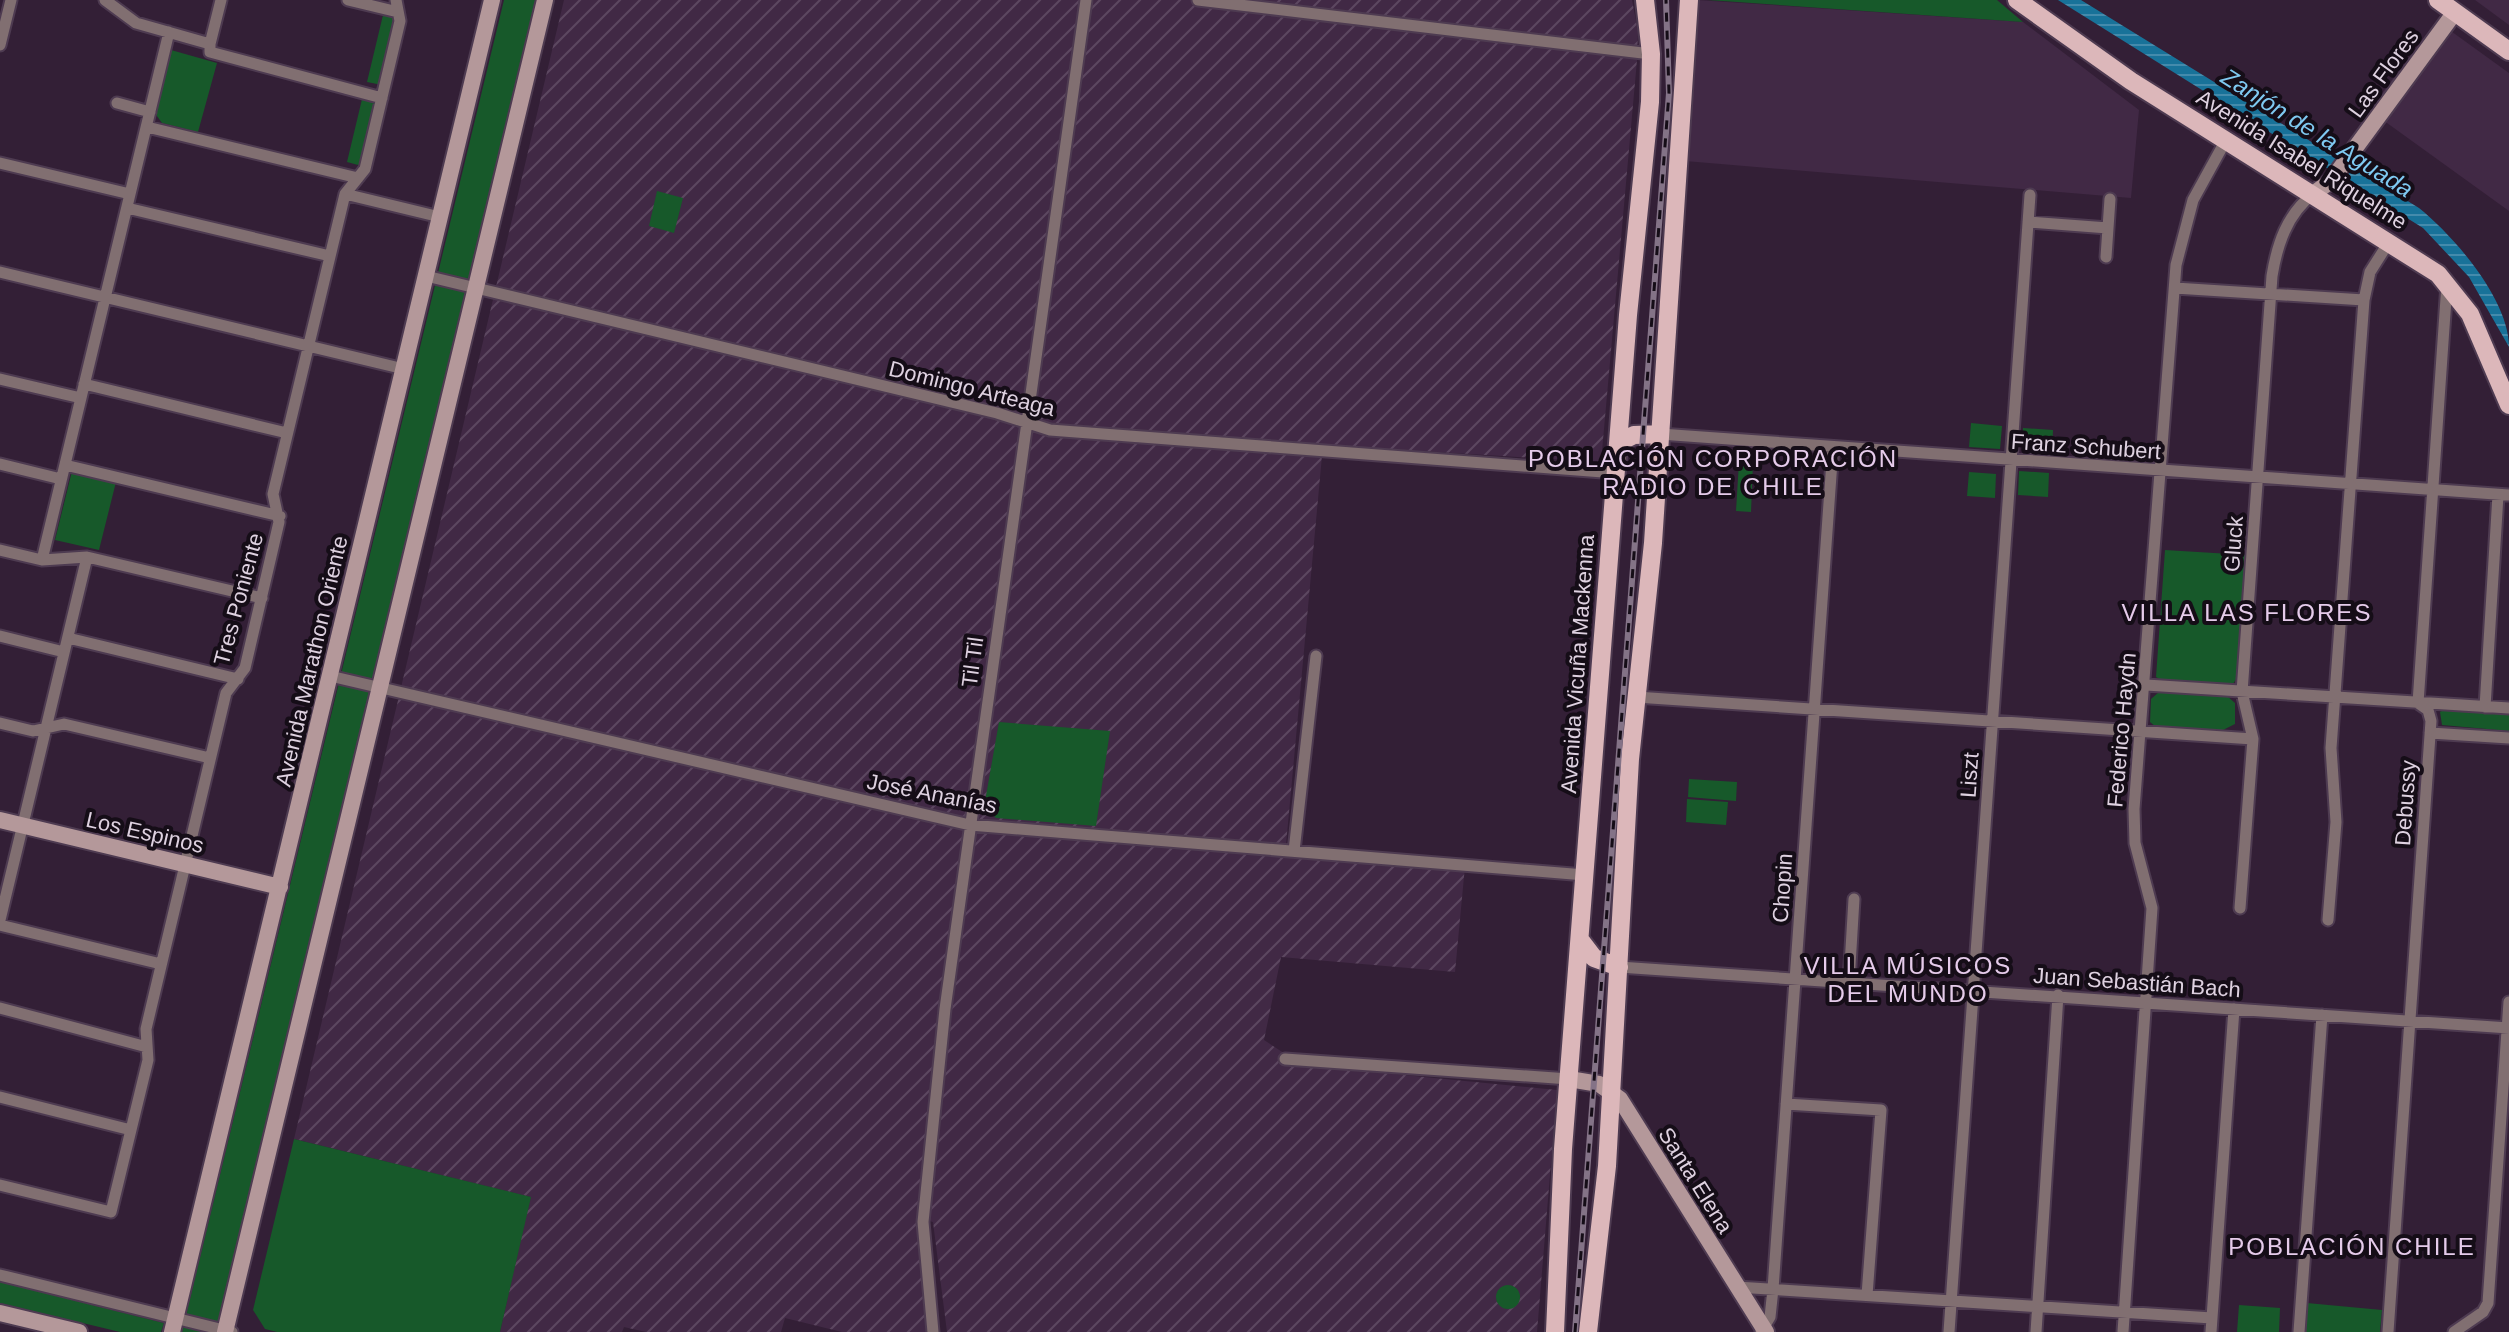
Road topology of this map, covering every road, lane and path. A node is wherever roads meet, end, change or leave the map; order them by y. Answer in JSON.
{"nodes":[{"id":1,"x":11,"y":0,"type":"edge"},
{"id":2,"x":105,"y":0,"type":"edge"},
{"id":3,"x":221,"y":0,"type":"edge"},
{"id":4,"x":348,"y":0,"type":"edge"},
{"id":5,"x":492,"y":0,"type":"edge"},
{"id":6,"x":545,"y":0,"type":"edge"},
{"id":7,"x":1086,"y":0,"type":"edge"},
{"id":8,"x":1198,"y":0,"type":"edge"},
{"id":9,"x":1645,"y":0,"type":"edge"},
{"id":10,"x":1689,"y":0,"type":"edge"},
{"id":11,"x":2017,"y":0,"type":"edge"},
{"id":12,"x":2438,"y":0,"type":"edge"},
{"id":13,"x":397,"y":6,"type":"edge"},
{"id":14,"x":2455,"y":12,"type":"junction"},
{"id":15,"x":169,"y":32,"type":"junction"},
{"id":16,"x":210,"y":44,"type":"junction"},
{"id":17,"x":0,"y":45,"type":"edge"},
{"id":18,"x":2509,"y":51,"type":"edge"},
{"id":19,"x":1651,"y":54,"type":"junction"},
{"id":20,"x":382,"y":98,"type":"junction"},
{"id":21,"x":117,"y":103,"type":"dead end"},
{"id":22,"x":150,"y":112,"type":"junction"},
{"id":23,"x":147,"y":127,"type":"junction"},
{"id":24,"x":2226,"y":140,"type":"junction"},
{"id":25,"x":0,"y":163,"type":"edge"},
{"id":26,"x":358,"y":178,"type":"junction"},
{"id":27,"x":130,"y":194,"type":"junction"},
{"id":28,"x":345,"y":194,"type":"junction"},
{"id":29,"x":2313,"y":194,"type":"junction"},
{"id":30,"x":2030,"y":195,"type":"dead end"},
{"id":31,"x":2110,"y":199,"type":"dead end"},
{"id":32,"x":127,"y":208,"type":"junction"},
{"id":33,"x":440,"y":217,"type":"junction"},
{"id":34,"x":2028,"y":222,"type":"junction"},
{"id":35,"x":2108,"y":228,"type":"junction"},
{"id":36,"x":2389,"y":242,"type":"junction"},
{"id":37,"x":330,"y":256,"type":"junction"},
{"id":38,"x":2106,"y":257,"type":"dead end"},
{"id":39,"x":0,"y":272,"type":"edge"},
{"id":40,"x":426,"y":276,"type":"junction"},
{"id":41,"x":2447,"y":284,"type":"junction"},
{"id":42,"x":476,"y":288,"type":"junction"},
{"id":43,"x":2175,"y":288,"type":"junction"},
{"id":44,"x":2270,"y":294,"type":"junction"},
{"id":45,"x":105,"y":297,"type":"junction"},
{"id":46,"x":2364,"y":300,"type":"junction"},
{"id":47,"x":308,"y":346,"type":"junction"},
{"id":48,"x":404,"y":369,"type":"junction"},
{"id":49,"x":0,"y":379,"type":"edge"},
{"id":50,"x":84,"y":384,"type":"junction"},
{"id":51,"x":81,"y":398,"type":"junction"},
{"id":52,"x":2509,"y":405,"type":"edge"},
{"id":53,"x":1025,"y":423,"type":"junction"},
{"id":54,"x":287,"y":433,"type":"junction"},
{"id":55,"x":1660,"y":434,"type":"junction"},
{"id":56,"x":1618,"y":443,"type":"junction"},
{"id":57,"x":1833,"y":447,"type":"junction"},
{"id":58,"x":2011,"y":461,"type":"junction"},
{"id":59,"x":0,"y":464,"type":"edge"},
{"id":60,"x":65,"y":465,"type":"junction"},
{"id":61,"x":2162,"y":472,"type":"junction"},
{"id":62,"x":1616,"y":473,"type":"junction"},
{"id":63,"x":2258,"y":478,"type":"junction"},
{"id":64,"x":61,"y":479,"type":"junction"},
{"id":65,"x":2350,"y":484,"type":"junction"},
{"id":66,"x":2432,"y":490,"type":"junction"},
{"id":67,"x":2503,"y":495,"type":"edge"},
{"id":68,"x":280,"y":516,"type":"junction"},
{"id":69,"x":0,"y":550,"type":"edge"},
{"id":70,"x":87,"y":557,"type":"junction"},
{"id":71,"x":42,"y":560,"type":"junction"},
{"id":72,"x":262,"y":598,"type":"junction"},
{"id":73,"x":0,"y":636,"type":"edge"},
{"id":74,"x":68,"y":638,"type":"junction"},
{"id":75,"x":64,"y":652,"type":"junction"},
{"id":76,"x":1316,"y":656,"type":"dead end"},
{"id":77,"x":330,"y":676,"type":"junction"},
{"id":78,"x":238,"y":679,"type":"junction"},
{"id":79,"x":2146,"y":685,"type":"junction"},
{"id":80,"x":380,"y":688,"type":"junction"},
{"id":81,"x":2242,"y":692,"type":"junction"},
{"id":82,"x":1636,"y":697,"type":"junction"},
{"id":83,"x":2335,"y":697,"type":"junction"},
{"id":84,"x":2418,"y":703,"type":"junction"},
{"id":85,"x":2447,"y":704,"type":"junction"},
{"id":86,"x":2485,"y":707,"type":"junction"},
{"id":87,"x":2509,"y":708,"type":"edge"},
{"id":88,"x":1814,"y":709,"type":"junction"},
{"id":89,"x":1993,"y":721,"type":"junction"},
{"id":90,"x":0,"y":723,"type":"edge"},
{"id":91,"x":2431,"y":727,"type":"junction"},
{"id":92,"x":46,"y":728,"type":"junction"},
{"id":93,"x":2141,"y":732,"type":"junction"},
{"id":94,"x":2509,"y":738,"type":"edge"},
{"id":95,"x":2253,"y":739,"type":"junction"},
{"id":96,"x":210,"y":758,"type":"junction"},
{"id":97,"x":0,"y":820,"type":"edge"},
{"id":98,"x":970,"y":825,"type":"junction"},
{"id":99,"x":22,"y":826,"type":"junction"},
{"id":100,"x":1294,"y":851,"type":"junction"},
{"id":101,"x":185,"y":864,"type":"junction"},
{"id":102,"x":1585,"y":875,"type":"junction"},
{"id":103,"x":280,"y":887,"type":"junction"},
{"id":104,"x":1854,"y":899,"type":"dead end"},
{"id":105,"x":2240,"y":908,"type":"dead end"},
{"id":106,"x":0,"y":917,"type":"edge"},
{"id":107,"x":2328,"y":920,"type":"dead end"},
{"id":108,"x":1581,"y":941,"type":"junction"},
{"id":109,"x":161,"y":964,"type":"junction"},
{"id":110,"x":1619,"y":967,"type":"junction"},
{"id":111,"x":1795,"y":978,"type":"junction"},
{"id":112,"x":1849,"y":982,"type":"junction"},
{"id":113,"x":1973,"y":990,"type":"junction"},
{"id":114,"x":2058,"y":995,"type":"junction"},
{"id":115,"x":2509,"y":1002,"type":"edge"},
{"id":116,"x":2146,"y":1003,"type":"junction"},
{"id":117,"x":0,"y":1008,"type":"edge"},
{"id":118,"x":2234,"y":1009,"type":"junction"},
{"id":119,"x":2322,"y":1015,"type":"junction"},
{"id":120,"x":2410,"y":1021,"type":"junction"},
{"id":121,"x":2508,"y":1028,"type":"edge"},
{"id":122,"x":147,"y":1047,"type":"junction"},
{"id":123,"x":1285,"y":1059,"type":"dead end"},
{"id":124,"x":1569,"y":1079,"type":"junction"},
{"id":125,"x":1612,"y":1091,"type":"junction"},
{"id":126,"x":0,"y":1097,"type":"edge"},
{"id":127,"x":1786,"y":1104,"type":"junction"},
{"id":128,"x":131,"y":1130,"type":"junction"},
{"id":129,"x":0,"y":1185,"type":"edge"},
{"id":130,"x":0,"y":1275,"type":"edge"},
{"id":131,"x":1737,"y":1287,"type":"junction"},
{"id":132,"x":1773,"y":1289,"type":"junction"},
{"id":133,"x":1867,"y":1295,"type":"junction"},
{"id":134,"x":1951,"y":1301,"type":"junction"},
{"id":135,"x":2038,"y":1307,"type":"junction"},
{"id":136,"x":0,"y":1313,"type":"edge"},
{"id":137,"x":2124,"y":1313,"type":"junction"},
{"id":138,"x":2212,"y":1318,"type":"junction"},
{"id":139,"x":174,"y":1324,"type":"edge"},
{"id":140,"x":228,"y":1331,"type":"edge"},
{"id":141,"x":1764,"y":1331,"type":"edge"},
{"id":142,"x":79,"y":1332,"type":"edge"},
{"id":143,"x":933,"y":1332,"type":"edge"},
{"id":144,"x":1555,"y":1332,"type":"edge"},
{"id":145,"x":1588,"y":1332,"type":"edge"},
{"id":146,"x":1949,"y":1332,"type":"edge"},
{"id":147,"x":2036,"y":1332,"type":"edge"},
{"id":148,"x":2123,"y":1332,"type":"edge"},
{"id":149,"x":2211,"y":1332,"type":"edge"},
{"id":150,"x":2299,"y":1332,"type":"edge"},
{"id":151,"x":2388,"y":1332,"type":"edge"},
{"id":152,"x":2454,"y":1332,"type":"edge"}],
"edges":[{"from":1,"to":17,"type":"street"},
{"from":2,"to":15,"type":"street"},
{"from":3,"to":16,"type":"street"},
{"from":4,"to":13,"type":"street"},
{"from":5,"to":33,"type":"main road","name":"Avenida Marathon Oriente"},
{"from":6,"to":42,"type":"main road"},
{"from":7,"to":53,"type":"street","name":"Til Til"},
{"from":8,"to":19,"type":"street"},
{"from":9,"to":19,"type":"main road","name":"Avenida Vicuña Mackenna"},
{"from":10,"to":55,"type":"main road"},
{"from":11,"to":24,"type":"main road","name":"Avenida Isabel Riquelme"},
{"from":12,"to":14,"type":"main road"},
{"from":13,"to":20,"type":"street","name":"Tres Poniente"},
{"from":14,"to":18,"type":"main road"},
{"from":14,"to":29,"type":"main road","name":"Las Flores"},
{"from":15,"to":16,"type":"street"},
{"from":15,"to":22,"type":"street"},
{"from":16,"to":20,"type":"street"},
{"from":19,"to":56,"type":"main road","name":"Avenida Vicuña Mackenna"},
{"from":20,"to":26,"type":"street","name":"Tres Poniente"},
{"from":21,"to":22,"type":"street"},
{"from":22,"to":23,"type":"street"},
{"from":23,"to":26,"type":"street"},
{"from":23,"to":27,"type":"street"},
{"from":24,"to":29,"type":"main road","name":"Avenida Isabel Riquelme"},
{"from":24,"to":43,"type":"street","name":"Federico Haydn"},
{"from":25,"to":27,"type":"street"},
{"from":26,"to":28,"type":"street","name":"Tres Poniente"},
{"from":27,"to":32,"type":"street"},
{"from":28,"to":33,"type":"street"},
{"from":28,"to":37,"type":"street","name":"Tres Poniente"},
{"from":29,"to":36,"type":"main road","name":"Avenida Isabel Riquelme"},
{"from":29,"to":44,"type":"street","name":"Gluck"},
{"from":30,"to":34,"type":"street","name":"Liszt"},
{"from":31,"to":35,"type":"street"},
{"from":32,"to":37,"type":"street"},
{"from":32,"to":45,"type":"street"},
{"from":33,"to":40,"type":"main road","name":"Avenida Marathon Oriente"},
{"from":34,"to":35,"type":"street"},
{"from":34,"to":58,"type":"street","name":"Liszt"},
{"from":35,"to":38,"type":"street"},
{"from":36,"to":41,"type":"main road","name":"Avenida Isabel Riquelme"},
{"from":36,"to":46,"type":"street"},
{"from":37,"to":47,"type":"street","name":"Tres Poniente"},
{"from":39,"to":45,"type":"street"},
{"from":40,"to":42,"type":"street","name":"Domingo Arteaga"},
{"from":40,"to":48,"type":"main road","name":"Avenida Marathon Oriente"},
{"from":41,"to":52,"type":"main road","name":"Avenida Isabel Riquelme"},
{"from":41,"to":66,"type":"street"},
{"from":42,"to":53,"type":"street","name":"Domingo Arteaga"},
{"from":42,"to":80,"type":"main road"},
{"from":43,"to":44,"type":"street"},
{"from":43,"to":61,"type":"street","name":"Federico Haydn"},
{"from":44,"to":46,"type":"street"},
{"from":44,"to":63,"type":"street","name":"Gluck"},
{"from":45,"to":47,"type":"street"},
{"from":45,"to":50,"type":"street"},
{"from":46,"to":65,"type":"street"},
{"from":47,"to":48,"type":"street"},
{"from":47,"to":54,"type":"street","name":"Tres Poniente"},
{"from":48,"to":77,"type":"main road","name":"Avenida Marathon Oriente"},
{"from":49,"to":51,"type":"street"},
{"from":50,"to":51,"type":"street"},
{"from":50,"to":54,"type":"street"},
{"from":51,"to":60,"type":"street"},
{"from":53,"to":62,"type":"street","name":"Domingo Arteaga"},
{"from":53,"to":98,"type":"street","name":"Til Til"},
{"from":54,"to":68,"type":"street","name":"Tres Poniente"},
{"from":55,"to":56,"type":"main road"},
{"from":55,"to":57,"type":"street","name":"Franz Schubert"},
{"from":55,"to":82,"type":"main road"},
{"from":56,"to":62,"type":"main road","name":"Avenida Vicuña Mackenna"},
{"from":57,"to":58,"type":"street","name":"Franz Schubert"},
{"from":57,"to":88,"type":"street","name":"Chopin"},
{"from":58,"to":61,"type":"street","name":"Franz Schubert"},
{"from":58,"to":89,"type":"street","name":"Liszt"},
{"from":59,"to":64,"type":"street"},
{"from":60,"to":64,"type":"street"},
{"from":60,"to":68,"type":"street"},
{"from":61,"to":63,"type":"street","name":"Franz Schubert"},
{"from":61,"to":79,"type":"street","name":"Federico Haydn"},
{"from":62,"to":102,"type":"main road","name":"Avenida Vicuña Mackenna"},
{"from":63,"to":65,"type":"street","name":"Franz Schubert"},
{"from":63,"to":81,"type":"street","name":"Gluck"},
{"from":64,"to":71,"type":"street"},
{"from":65,"to":66,"type":"street","name":"Franz Schubert"},
{"from":65,"to":83,"type":"street"},
{"from":66,"to":67,"type":"street","name":"Franz Schubert"},
{"from":66,"to":84,"type":"street"},
{"from":67,"to":86,"type":"street"},
{"from":68,"to":72,"type":"street","name":"Tres Poniente"},
{"from":69,"to":71,"type":"street"},
{"from":70,"to":71,"type":"street"},
{"from":70,"to":72,"type":"street"},
{"from":70,"to":74,"type":"street"},
{"from":72,"to":78,"type":"street","name":"Tres Poniente"},
{"from":73,"to":75,"type":"street"},
{"from":74,"to":75,"type":"street"},
{"from":74,"to":78,"type":"street"},
{"from":75,"to":92,"type":"street"},
{"from":76,"to":100,"type":"street"},
{"from":77,"to":80,"type":"street","name":"José Ananías"},
{"from":77,"to":103,"type":"main road","name":"Avenida Marathon Oriente"},
{"from":78,"to":96,"type":"street","name":"Tres Poniente"},
{"from":79,"to":81,"type":"street"},
{"from":79,"to":93,"type":"street","name":"Federico Haydn"},
{"from":80,"to":98,"type":"street","name":"José Ananías"},
{"from":80,"to":140,"type":"main road"},
{"from":81,"to":83,"type":"street"},
{"from":81,"to":95,"type":"street","name":"Gluck"},
{"from":82,"to":88,"type":"street"},
{"from":82,"to":110,"type":"main road"},
{"from":83,"to":84,"type":"street"},
{"from":83,"to":107,"type":"street"},
{"from":84,"to":85,"type":"street"},
{"from":84,"to":91,"type":"street"},
{"from":85,"to":86,"type":"street"},
{"from":85,"to":91,"type":"street"},
{"from":86,"to":87,"type":"street"},
{"from":88,"to":89,"type":"street"},
{"from":88,"to":111,"type":"street","name":"Chopin"},
{"from":89,"to":93,"type":"street"},
{"from":89,"to":113,"type":"street","name":"Liszt"},
{"from":90,"to":92,"type":"street"},
{"from":91,"to":94,"type":"street"},
{"from":91,"to":120,"type":"street","name":"Debussy"},
{"from":92,"to":96,"type":"street"},
{"from":92,"to":99,"type":"street"},
{"from":93,"to":95,"type":"street"},
{"from":93,"to":116,"type":"street","name":"Federico Haydn"},
{"from":95,"to":105,"type":"street","name":"Gluck"},
{"from":96,"to":101,"type":"street","name":"Tres Poniente"},
{"from":97,"to":99,"type":"main road","name":"Los Espinos"},
{"from":98,"to":100,"type":"street","name":"José Ananías"},
{"from":98,"to":143,"type":"street","name":"Til Til"},
{"from":99,"to":101,"type":"main road","name":"Los Espinos"},
{"from":99,"to":106,"type":"street"},
{"from":100,"to":102,"type":"street","name":"José Ananías"},
{"from":101,"to":103,"type":"main road","name":"Los Espinos"},
{"from":101,"to":109,"type":"street","name":"Tres Poniente"},
{"from":102,"to":108,"type":"main road","name":"Avenida Vicuña Mackenna"},
{"from":103,"to":139,"type":"main road","name":"Avenida Marathon Oriente"},
{"from":104,"to":112,"type":"street"},
{"from":106,"to":109,"type":"street"},
{"from":108,"to":110,"type":"main road"},
{"from":108,"to":124,"type":"main road","name":"Avenida Vicuña Mackenna"},
{"from":109,"to":122,"type":"street","name":"Tres Poniente"},
{"from":110,"to":111,"type":"street","name":"Juan Sebastián Bach"},
{"from":110,"to":125,"type":"main road"},
{"from":111,"to":112,"type":"street","name":"Juan Sebastián Bach"},
{"from":111,"to":127,"type":"street","name":"Chopin"},
{"from":112,"to":113,"type":"street","name":"Juan Sebastián Bach"},
{"from":113,"to":114,"type":"street","name":"Juan Sebastián Bach"},
{"from":113,"to":134,"type":"street","name":"Liszt"},
{"from":114,"to":116,"type":"street","name":"Juan Sebastián Bach"},
{"from":114,"to":135,"type":"street"},
{"from":115,"to":121,"type":"street"},
{"from":116,"to":118,"type":"street","name":"Juan Sebastián Bach"},
{"from":116,"to":137,"type":"street","name":"Federico Haydn"},
{"from":117,"to":122,"type":"street"},
{"from":118,"to":119,"type":"street","name":"Juan Sebastián Bach"},
{"from":118,"to":138,"type":"street"},
{"from":119,"to":120,"type":"street","name":"Juan Sebastián Bach"},
{"from":119,"to":150,"type":"street"},
{"from":120,"to":121,"type":"street","name":"Juan Sebastián Bach"},
{"from":120,"to":151,"type":"street","name":"Debussy"},
{"from":121,"to":152,"type":"street"},
{"from":122,"to":128,"type":"street","name":"Tres Poniente"},
{"from":123,"to":124,"type":"street"},
{"from":124,"to":125,"type":"main road"},
{"from":124,"to":144,"type":"main road","name":"Avenida Vicuña Mackenna"},
{"from":125,"to":131,"type":"main road","name":"Santa Elena"},
{"from":125,"to":145,"type":"main road"},
{"from":126,"to":128,"type":"street"},
{"from":127,"to":132,"type":"street","name":"Chopin"},
{"from":127,"to":133,"type":"street"},
{"from":128,"to":129,"type":"street","name":"Tres Poniente"},
{"from":130,"to":139,"type":"street"},
{"from":131,"to":132,"type":"street"},
{"from":131,"to":141,"type":"main road","name":"Santa Elena"},
{"from":132,"to":133,"type":"street"},
{"from":132,"to":141,"type":"street","name":"Chopin"},
{"from":133,"to":134,"type":"street"},
{"from":134,"to":135,"type":"street"},
{"from":134,"to":146,"type":"street","name":"Liszt"},
{"from":135,"to":137,"type":"street"},
{"from":135,"to":147,"type":"street"},
{"from":136,"to":142,"type":"main road"},
{"from":137,"to":138,"type":"street"},
{"from":137,"to":148,"type":"street","name":"Federico Haydn"},
{"from":138,"to":149,"type":"street"},
{"from":139,"to":140,"type":"street"}]}
